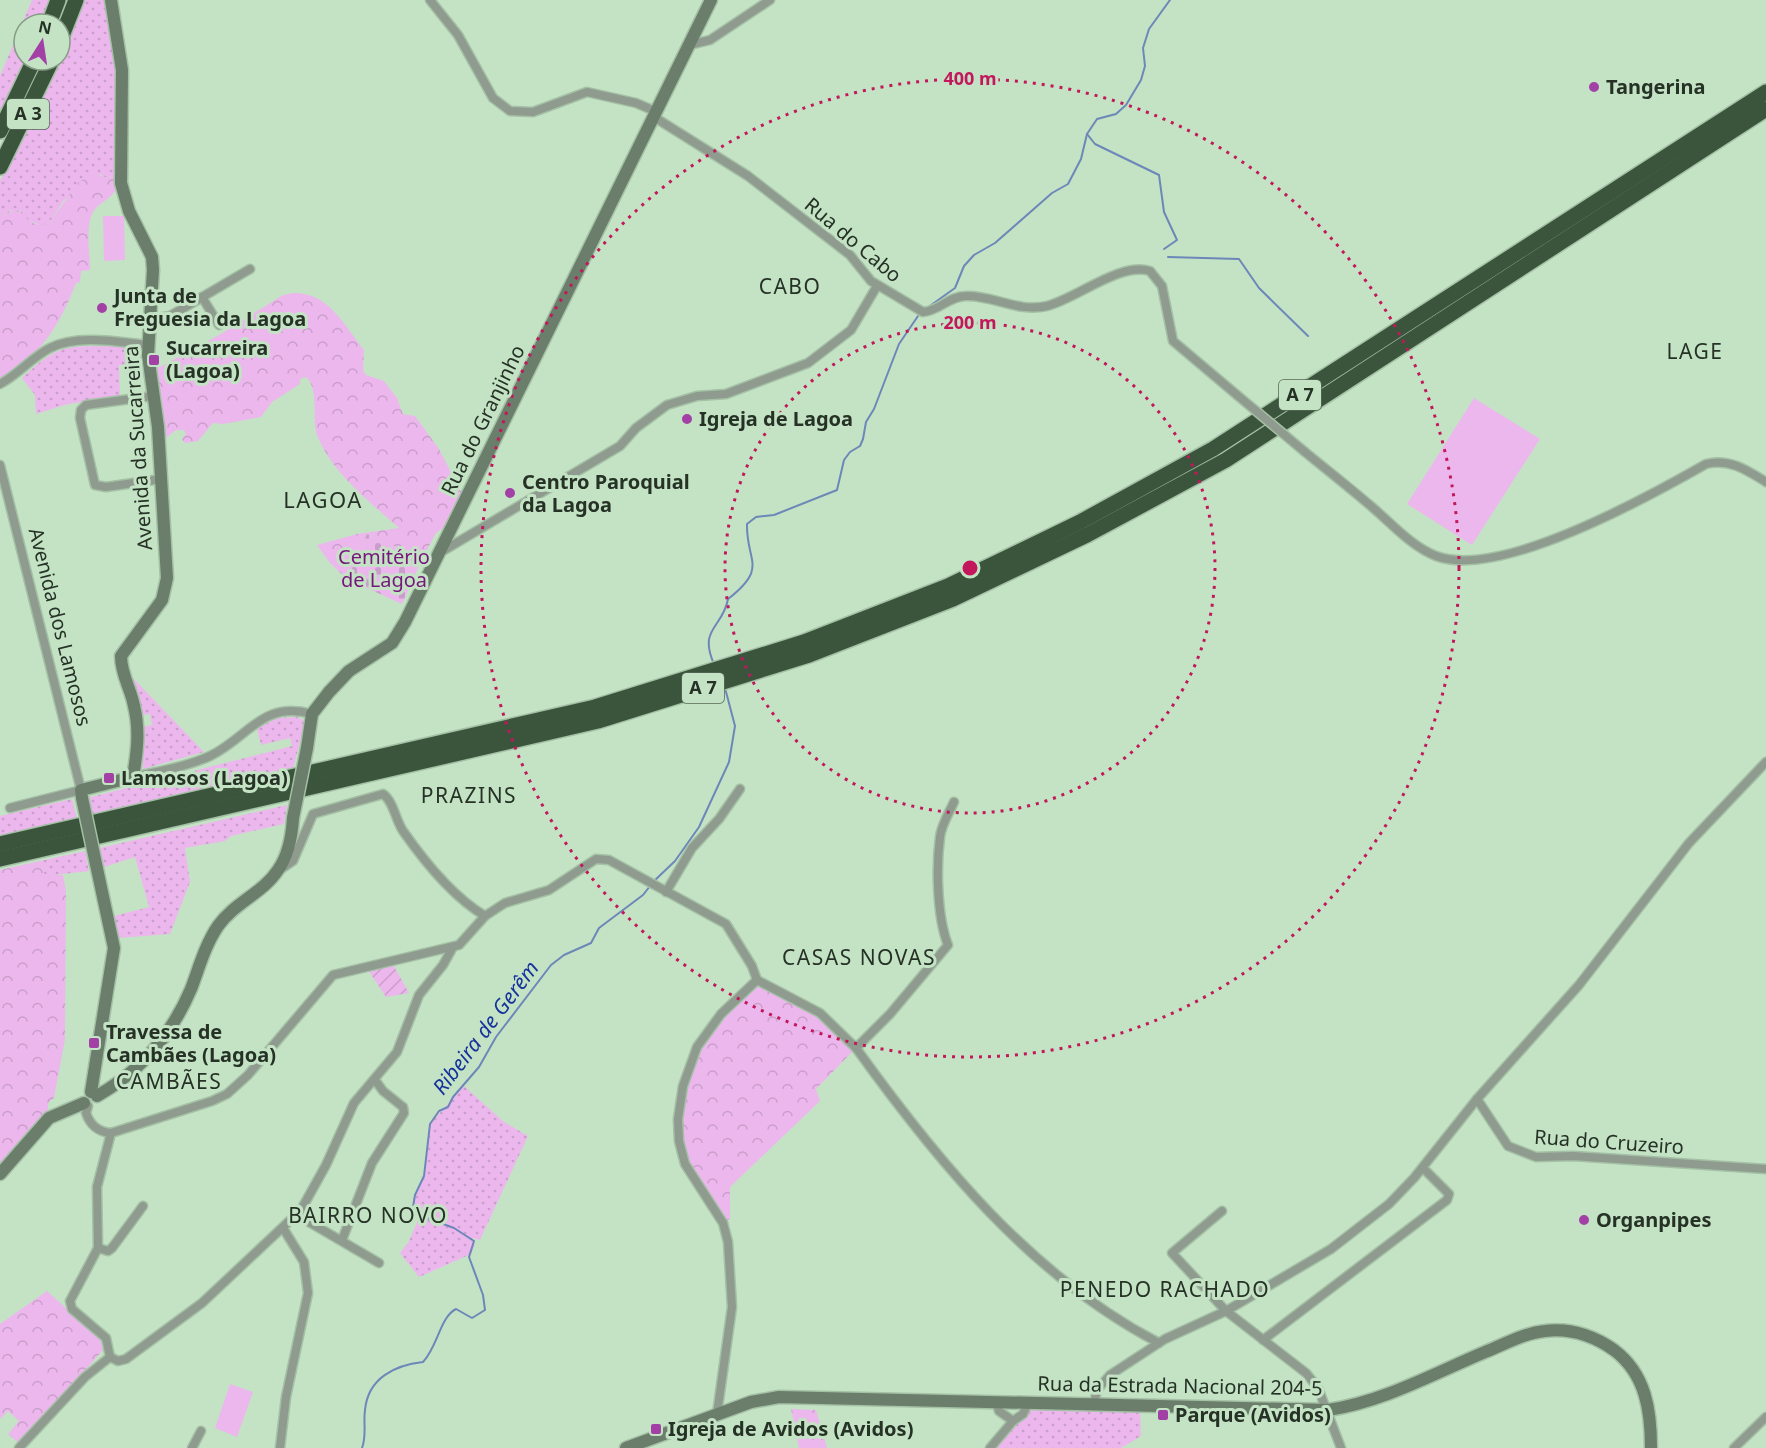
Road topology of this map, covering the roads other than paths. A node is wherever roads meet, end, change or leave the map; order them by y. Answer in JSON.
{"nodes":[{"id":1,"x":111,"y":0,"type":"edge"},
{"id":2,"x":430,"y":0,"type":"edge"},
{"id":3,"x":711,"y":0,"type":"edge"},
{"id":4,"x":770,"y":0,"type":"edge"},
{"id":5,"x":689,"y":45,"type":"junction"},
{"id":6,"x":28,"y":72,"type":"edge"},
{"id":7,"x":46,"y":72,"type":"edge"},
{"id":8,"x":1766,"y":92,"type":"edge"},
{"id":9,"x":1766,"y":109,"type":"edge"},
{"id":10,"x":655,"y":115,"type":"junction"},
{"id":11,"x":0,"y":131,"type":"edge"},
{"id":12,"x":0,"y":167,"type":"edge"},
{"id":13,"x":250,"y":269,"type":"dead end"},
{"id":14,"x":877,"y":286,"type":"junction"},
{"id":15,"x":202,"y":297,"type":"junction"},
{"id":16,"x":152,"y":319,"type":"junction"},
{"id":17,"x":219,"y":325,"type":"dead end"},
{"id":18,"x":148,"y":345,"type":"junction"},
{"id":19,"x":0,"y":384,"type":"edge"},
{"id":20,"x":153,"y":396,"type":"junction"},
{"id":21,"x":0,"y":465,"type":"edge"},
{"id":22,"x":161,"y":479,"type":"junction"},
{"id":23,"x":1766,"y":482,"type":"edge"},
{"id":24,"x":440,"y":552,"type":"junction"},
{"id":25,"x":806,"y":648,"type":"junction"},
{"id":26,"x":312,"y":714,"type":"junction"},
{"id":27,"x":596,"y":714,"type":"junction"},
{"id":28,"x":1766,"y":762,"type":"edge"},
{"id":29,"x":133,"y":777,"type":"junction"},
{"id":30,"x":740,"y":789,"type":"dead end"},
{"id":31,"x":82,"y":794,"type":"junction"},
{"id":32,"x":954,"y":802,"type":"dead end"},
{"id":33,"x":10,"y":808,"type":"dead end"},
{"id":34,"x":0,"y":844,"type":"edge"},
{"id":35,"x":0,"y":859,"type":"edge"},
{"id":36,"x":278,"y":871,"type":"junction"},
{"id":37,"x":666,"y":892,"type":"junction"},
{"id":38,"x":484,"y":916,"type":"junction"},
{"id":39,"x":453,"y":947,"type":"junction"},
{"id":40,"x":757,"y":980,"type":"junction"},
{"id":41,"x":856,"y":1048,"type":"junction"},
{"id":42,"x":375,"y":1080,"type":"junction"},
{"id":43,"x":90,"y":1099,"type":"junction"},
{"id":44,"x":1477,"y":1100,"type":"junction"},
{"id":45,"x":111,"y":1133,"type":"junction"},
{"id":46,"x":1423,"y":1168,"type":"junction"},
{"id":47,"x":1766,"y":1169,"type":"edge"},
{"id":48,"x":0,"y":1174,"type":"edge"},
{"id":49,"x":143,"y":1206,"type":"dead end"},
{"id":50,"x":1222,"y":1211,"type":"dead end"},
{"id":51,"x":297,"y":1215,"type":"junction"},
{"id":52,"x":284,"y":1228,"type":"junction"},
{"id":53,"x":342,"y":1240,"type":"junction"},
{"id":54,"x":98,"y":1248,"type":"junction"},
{"id":55,"x":379,"y":1263,"type":"dead end"},
{"id":56,"x":1226,"y":1311,"type":"junction"},
{"id":57,"x":1263,"y":1340,"type":"junction"},
{"id":58,"x":1159,"y":1343,"type":"junction"},
{"id":59,"x":110,"y":1358,"type":"junction"},
{"id":60,"x":996,"y":1402,"type":"junction"},
{"id":61,"x":1028,"y":1403,"type":"junction"},
{"id":62,"x":1094,"y":1404,"type":"junction"},
{"id":63,"x":1328,"y":1410,"type":"junction"},
{"id":64,"x":717,"y":1414,"type":"junction"},
{"id":65,"x":1766,"y":1417,"type":"edge"},
{"id":66,"x":1013,"y":1421,"type":"junction"},
{"id":67,"x":201,"y":1431,"type":"dead end"},
{"id":68,"x":20,"y":1448,"type":"edge"},
{"id":69,"x":192,"y":1448,"type":"edge"},
{"id":70,"x":280,"y":1448,"type":"edge"},
{"id":71,"x":626,"y":1448,"type":"edge"},
{"id":72,"x":990,"y":1448,"type":"edge"},
{"id":73,"x":1341,"y":1448,"type":"edge"},
{"id":74,"x":1651,"y":1448,"type":"edge"},
{"id":75,"x":1734,"y":1448,"type":"edge"}],
"edges":[{"from":1,"to":16,"type":"street","name":"Avenida da Sucarreira"},
{"from":2,"to":10,"type":"street","name":"Rua do Cabo"},
{"from":3,"to":5,"type":"street","name":"Rua do Granjinho"},
{"from":4,"to":5,"type":"street"},
{"from":5,"to":10,"type":"street","name":"Rua do Granjinho"},
{"from":6,"to":11,"type":"highway","number":"A 3"},
{"from":7,"to":12,"type":"highway","number":"A 3"},
{"from":8,"to":25,"type":"highway","number":"A 7"},
{"from":9,"to":25,"type":"highway","number":"A 7"},
{"from":10,"to":14,"type":"street","name":"Rua do Cabo"},
{"from":10,"to":24,"type":"street","name":"Rua do Granjinho"},
{"from":13,"to":15,"type":"street"},
{"from":14,"to":23,"type":"street","name":"Rua do Cabo","bridge":true},
{"from":14,"to":24,"type":"street"},
{"from":15,"to":16,"type":"street"},
{"from":15,"to":17,"type":"street"},
{"from":16,"to":18,"type":"street","name":"Avenida da Sucarreira"},
{"from":18,"to":19,"type":"street"},
{"from":18,"to":20,"type":"street","name":"Avenida da Sucarreira"},
{"from":20,"to":22,"type":"street","name":"Avenida da Sucarreira"},
{"from":20,"to":22,"type":"street"},
{"from":21,"to":31,"type":"street","name":"Avenida dos Lamosos"},
{"from":22,"to":29,"type":"street","name":"Avenida da Sucarreira"},
{"from":24,"to":26,"type":"street","name":"Rua do Granjinho"},
{"from":25,"to":27,"type":"highway","number":"A 7"},
{"from":26,"to":29,"type":"street"},
{"from":26,"to":36,"type":"street","bridge":true},
{"from":27,"to":34,"type":"highway","number":"A 7"},
{"from":27,"to":35,"type":"highway","number":"A 7"},
{"from":28,"to":44,"type":"street"},
{"from":29,"to":31,"type":"street"},
{"from":30,"to":37,"type":"street"},
{"from":31,"to":33,"type":"street"},
{"from":31,"to":43,"type":"street","bridge":true},
{"from":32,"to":41,"type":"street"},
{"from":36,"to":38,"type":"street"},
{"from":36,"to":43,"type":"street"},
{"from":37,"to":38,"type":"street"},
{"from":37,"to":40,"type":"street"},
{"from":38,"to":39,"type":"street"},
{"from":39,"to":42,"type":"street"},
{"from":39,"to":45,"type":"street"},
{"from":40,"to":41,"type":"street"},
{"from":40,"to":64,"type":"street"},
{"from":41,"to":58,"type":"street"},
{"from":42,"to":51,"type":"street"},
{"from":42,"to":53,"type":"street"},
{"from":43,"to":45,"type":"street"},
{"from":43,"to":48,"type":"street"},
{"from":44,"to":46,"type":"street"},
{"from":44,"to":47,"type":"street","name":"Rua do Cruzeiro"},
{"from":45,"to":54,"type":"street"},
{"from":46,"to":56,"type":"street"},
{"from":46,"to":57,"type":"street"},
{"from":49,"to":54,"type":"street"},
{"from":50,"to":56,"type":"street"},
{"from":51,"to":52,"type":"street"},
{"from":51,"to":53,"type":"street"},
{"from":52,"to":59,"type":"street"},
{"from":52,"to":70,"type":"street"},
{"from":53,"to":55,"type":"street"},
{"from":54,"to":59,"type":"street"},
{"from":56,"to":57,"type":"street"},
{"from":56,"to":58,"type":"street"},
{"from":57,"to":63,"type":"street"},
{"from":58,"to":62,"type":"street"},
{"from":59,"to":68,"type":"street"},
{"from":60,"to":61,"type":"street","name":"Rua da Estrada Nacional 204-5"},
{"from":60,"to":64,"type":"street","name":"Rua da Estrada Nacional 204-5"},
{"from":60,"to":66,"type":"street"},
{"from":61,"to":62,"type":"street","name":"Rua da Estrada Nacional 204-5"},
{"from":61,"to":66,"type":"street"},
{"from":62,"to":63,"type":"street","name":"Rua da Estrada Nacional 204-5"},
{"from":63,"to":73,"type":"street"},
{"from":63,"to":74,"type":"street","name":"Rua da Estrada Nacional 204-5"},
{"from":64,"to":71,"type":"street","name":"Rua da Estrada Nacional 204-5"},
{"from":65,"to":75,"type":"street"},
{"from":66,"to":72,"type":"street"},
{"from":67,"to":69,"type":"street"}]}
